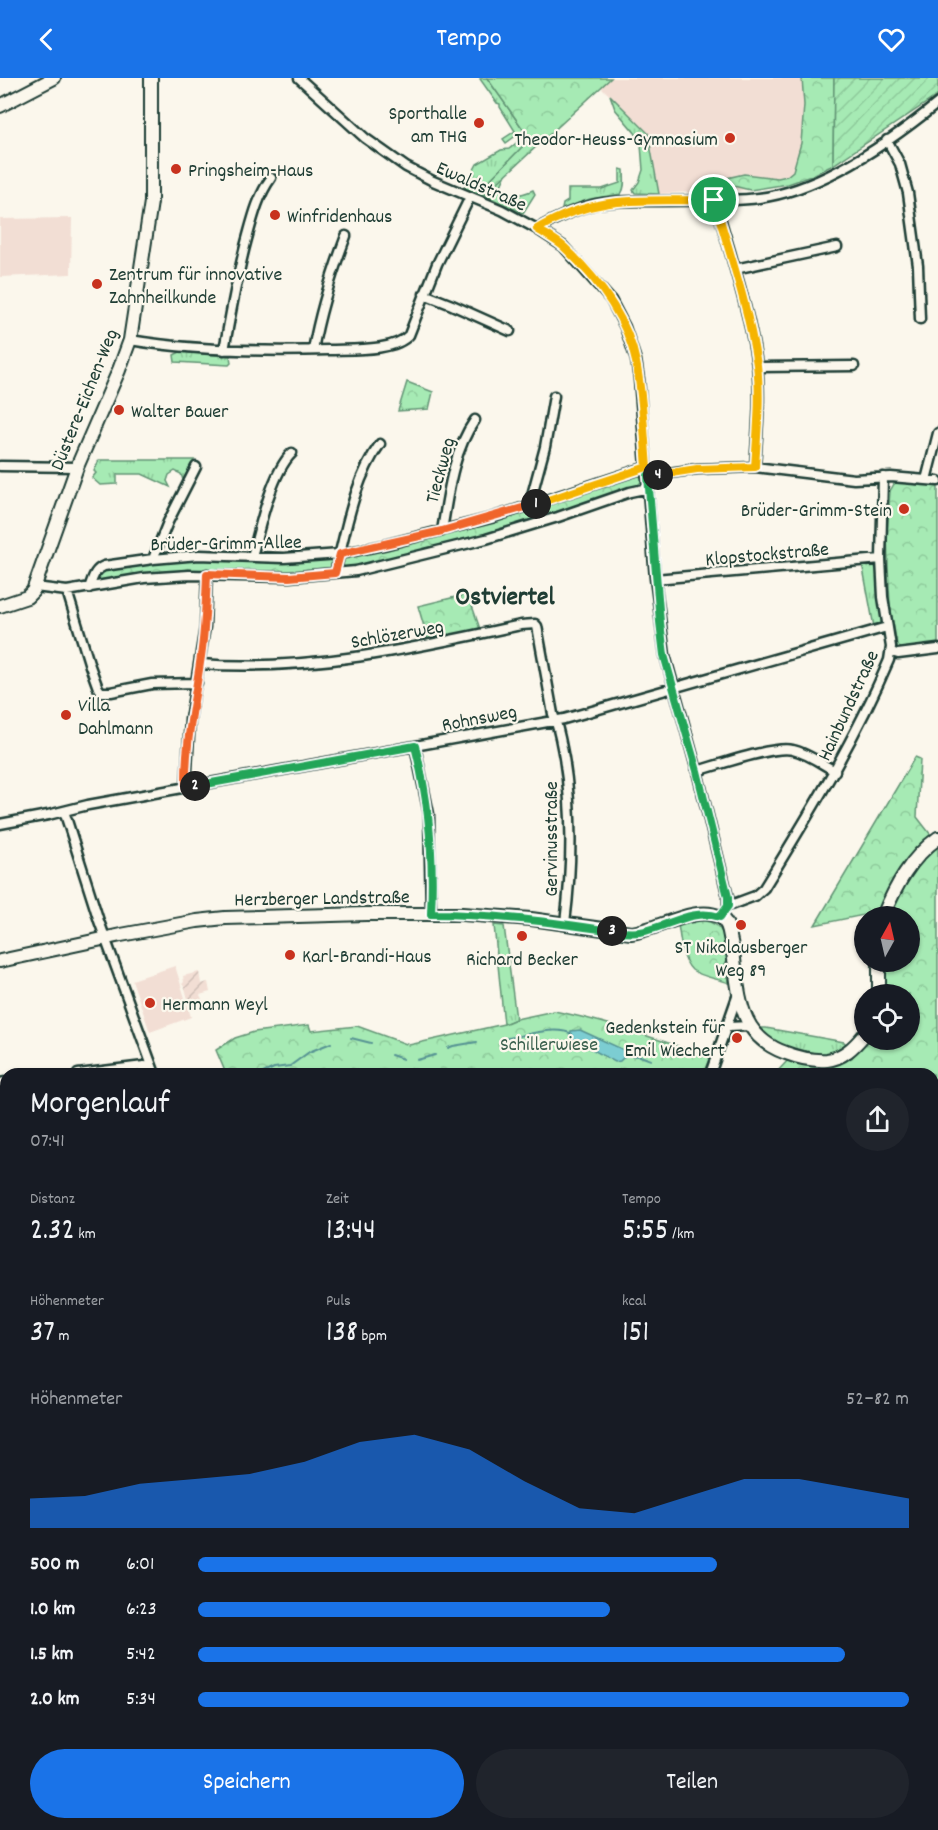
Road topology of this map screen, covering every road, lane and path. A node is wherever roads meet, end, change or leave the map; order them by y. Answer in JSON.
{"nodes":[{"id":1,"x":54,"y":78,"type":"edge"},
{"id":2,"x":151,"y":78,"type":"edge"},
{"id":3,"x":299,"y":78,"type":"edge"},
{"id":4,"x":938,"y":102,"type":"edge"},
{"id":5,"x":0,"y":106,"type":"edge"},
{"id":6,"x":887,"y":140,"type":"junction"},
{"id":7,"x":271,"y":178,"type":"dead end"},
{"id":8,"x":470,"y":197,"type":"junction"},
{"id":9,"x":714,"y":200,"type":"junction"},
{"id":10,"x":537,"y":229,"type":"junction"},
{"id":11,"x":346,"y":236,"type":"dead end"},
{"id":12,"x":837,"y":247,"type":"dead end"},
{"id":13,"x":735,"y":269,"type":"junction"},
{"id":14,"x":424,"y":294,"type":"junction"},
{"id":15,"x":920,"y":319,"type":"dead end"},
{"id":16,"x":510,"y":331,"type":"dead end"},
{"id":17,"x":130,"y":340,"type":"junction"},
{"id":18,"x":224,"y":350,"type":"junction"},
{"id":19,"x":314,"y":350,"type":"junction"},
{"id":20,"x":854,"y":366,"type":"dead end"},
{"id":21,"x":757,"y":367,"type":"junction"},
{"id":22,"x":554,"y":396,"type":"dead end"},
{"id":23,"x":475,"y":420,"type":"dead end"},
{"id":24,"x":938,"y":433,"type":"edge"},
{"id":25,"x":380,"y":444,"type":"dead end"},
{"id":26,"x":292,"y":453,"type":"dead end"},
{"id":27,"x":0,"y":466,"type":"edge"},
{"id":28,"x":77,"y":466,"type":"junction"},
{"id":29,"x":196,"y":467,"type":"dead end"},
{"id":30,"x":755,"y":467,"type":"junction"},
{"id":31,"x":647,"y":471,"type":"junction"},
{"id":32,"x":883,"y":477,"type":"junction"},
{"id":33,"x":926,"y":480,"type":"junction"},
{"id":34,"x":938,"y":481,"type":"edge"},
{"id":35,"x":649,"y":488,"type":"junction"},
{"id":36,"x":529,"y":506,"type":"junction"},
{"id":37,"x":442,"y":531,"type":"junction"},
{"id":38,"x":340,"y":554,"type":"junction"},
{"id":39,"x":252,"y":557,"type":"junction"},
{"id":40,"x":153,"y":559,"type":"junction"},
{"id":41,"x":881,"y":560,"type":"junction"},
{"id":42,"x":335,"y":573,"type":"junction"},
{"id":43,"x":207,"y":574,"type":"junction"},
{"id":44,"x":656,"y":579,"type":"junction"},
{"id":45,"x":35,"y":587,"type":"junction"},
{"id":46,"x":89,"y":588,"type":"junction"},
{"id":47,"x":67,"y":591,"type":"junction"},
{"id":48,"x":0,"y":606,"type":"edge"},
{"id":49,"x":887,"y":627,"type":"junction"},
{"id":50,"x":938,"y":650,"type":"edge"},
{"id":51,"x":891,"y":652,"type":"junction"},
{"id":52,"x":200,"y":664,"type":"junction"},
{"id":53,"x":197,"y":683,"type":"junction"},
{"id":54,"x":673,"y":687,"type":"junction"},
{"id":55,"x":556,"y":720,"type":"junction"},
{"id":56,"x":415,"y":746,"type":"junction"},
{"id":57,"x":697,"y":771,"type":"junction"},
{"id":58,"x":835,"y":771,"type":"junction"},
{"id":59,"x":186,"y":788,"type":"junction"},
{"id":60,"x":64,"y":811,"type":"junction"},
{"id":61,"x":0,"y":824,"type":"edge"},
{"id":62,"x":938,"y":838,"type":"edge"},
{"id":63,"x":728,"y":906,"type":"junction"},
{"id":64,"x":887,"y":906,"type":"edge"},
{"id":65,"x":431,"y":914,"type":"junction"},
{"id":66,"x":720,"y":917,"type":"junction"},
{"id":67,"x":565,"y":924,"type":"junction"},
{"id":68,"x":106,"y":938,"type":"junction"},
{"id":69,"x":0,"y":961,"type":"edge"},
{"id":70,"x":738,"y":994,"type":"junction"},
{"id":71,"x":750,"y":1026,"type":"junction"},
{"id":72,"x":728,"y":1027,"type":"junction"},
{"id":73,"x":854,"y":1045,"type":"edge"},
{"id":74,"x":128,"y":1068,"type":"edge"},
{"id":75,"x":148,"y":1068,"type":"edge"},
{"id":76,"x":152,"y":1068,"type":"edge"},
{"id":77,"x":712,"y":1068,"type":"edge"}],
"edges":[{"from":1,"to":5,"type":"street"},
{"from":2,"to":17,"type":"street","name":"Düstere-Eichen-Weg"},
{"from":3,"to":8,"type":"street","name":"Ewaldstraße"},
{"from":4,"to":6,"type":"street"},
{"from":6,"to":9,"type":"street"},
{"from":6,"to":15,"type":"street"},
{"from":7,"to":18,"type":"street"},
{"from":8,"to":10,"type":"street","name":"Ewaldstraße"},
{"from":8,"to":14,"type":"street"},
{"from":9,"to":10,"type":"street"},
{"from":9,"to":13,"type":"street"},
{"from":10,"to":31,"type":"street","name":"Ewaldstraße"},
{"from":11,"to":19,"type":"street"},
{"from":12,"to":13,"type":"street"},
{"from":13,"to":21,"type":"street"},
{"from":14,"to":16,"type":"street"},
{"from":14,"to":19,"type":"street"},
{"from":17,"to":18,"type":"street"},
{"from":17,"to":28,"type":"street","name":"Düstere-Eichen-Weg"},
{"from":18,"to":19,"type":"street"},
{"from":20,"to":21,"type":"street"},
{"from":21,"to":30,"type":"street"},
{"from":22,"to":36,"type":"street"},
{"from":23,"to":37,"type":"street","name":"Tieckweg"},
{"from":24,"to":33,"type":"street"},
{"from":25,"to":38,"type":"street"},
{"from":26,"to":39,"type":"street"},
{"from":27,"to":28,"type":"street"},
{"from":28,"to":45,"type":"street","name":"Düstere-Eichen-Weg"},
{"from":29,"to":40,"type":"street"},
{"from":30,"to":31,"type":"street","name":"Brüder-Grimm-Allee"},
{"from":30,"to":32,"type":"street","name":"Brüder-Grimm-Allee"},
{"from":31,"to":35,"type":"street","name":"Ewaldstraße"},
{"from":31,"to":36,"type":"street","name":"Brüder-Grimm-Allee"},
{"from":32,"to":33,"type":"street","name":"Brüder-Grimm-Allee"},
{"from":32,"to":41,"type":"street","name":"Hainbundstraße"},
{"from":33,"to":34,"type":"street","name":"Brüder-Grimm-Allee"},
{"from":35,"to":42,"type":"street","name":"Brüder-Grimm-Allee"},
{"from":35,"to":44,"type":"street","name":"Ewaldstraße"},
{"from":36,"to":37,"type":"street","name":"Brüder-Grimm-Allee"},
{"from":37,"to":38,"type":"street","name":"Brüder-Grimm-Allee"},
{"from":38,"to":39,"type":"street","name":"Brüder-Grimm-Allee"},
{"from":38,"to":42,"type":"street"},
{"from":39,"to":40,"type":"street","name":"Brüder-Grimm-Allee"},
{"from":40,"to":46,"type":"street","name":"Brüder-Grimm-Allee"},
{"from":41,"to":44,"type":"street","name":"Klopstockstraße"},
{"from":41,"to":49,"type":"street","name":"Hainbundstraße"},
{"from":42,"to":43,"type":"street","name":"Brüder-Grimm-Allee"},
{"from":43,"to":46,"type":"street","name":"Brüder-Grimm-Allee"},
{"from":43,"to":52,"type":"street"},
{"from":44,"to":54,"type":"street","name":"Ewaldstraße"},
{"from":45,"to":47,"type":"street","name":"Brüder-Grimm-Allee"},
{"from":45,"to":48,"type":"street"},
{"from":46,"to":47,"type":"street","name":"Brüder-Grimm-Allee"},
{"from":47,"to":53,"type":"street"},
{"from":49,"to":51,"type":"street","name":"Hainbundstraße"},
{"from":49,"to":54,"type":"street","name":"Rohnsweg"},
{"from":50,"to":51,"type":"street"},
{"from":51,"to":58,"type":"street","name":"Hainbundstraße"},
{"from":52,"to":53,"type":"street"},
{"from":52,"to":55,"type":"street","name":"Schlözerweg"},
{"from":53,"to":59,"type":"street"},
{"from":54,"to":55,"type":"street","name":"Rohnsweg"},
{"from":54,"to":57,"type":"street","name":"Ewaldstraße"},
{"from":55,"to":56,"type":"street","name":"Rohnsweg"},
{"from":55,"to":67,"type":"street","name":"Gervinusstraße"},
{"from":56,"to":59,"type":"street","name":"Rohnsweg"},
{"from":56,"to":65,"type":"street"},
{"from":57,"to":58,"type":"street"},
{"from":57,"to":63,"type":"street","name":"Ewaldstraße"},
{"from":58,"to":63,"type":"street","name":"Hainbundstraße"},
{"from":59,"to":60,"type":"street","name":"Rohnsweg"},
{"from":60,"to":61,"type":"street","name":"Rohnsweg"},
{"from":60,"to":68,"type":"street"},
{"from":62,"to":64,"type":"street"},
{"from":63,"to":66,"type":"street"},
{"from":65,"to":67,"type":"street","name":"Herzberger Landstraße"},
{"from":65,"to":68,"type":"street","name":"Herzberger Landstraße"},
{"from":66,"to":67,"type":"street","name":"Herzberger Landstraße"},
{"from":66,"to":70,"type":"street"},
{"from":68,"to":69,"type":"street","name":"Herzberger Landstraße"},
{"from":68,"to":76,"type":"street"},
{"from":70,"to":71,"type":"street"},
{"from":70,"to":72,"type":"street"},
{"from":71,"to":72,"type":"street"},
{"from":71,"to":73,"type":"street"},
{"from":72,"to":77,"type":"street"},
{"from":74,"to":75,"type":"street"}]}
